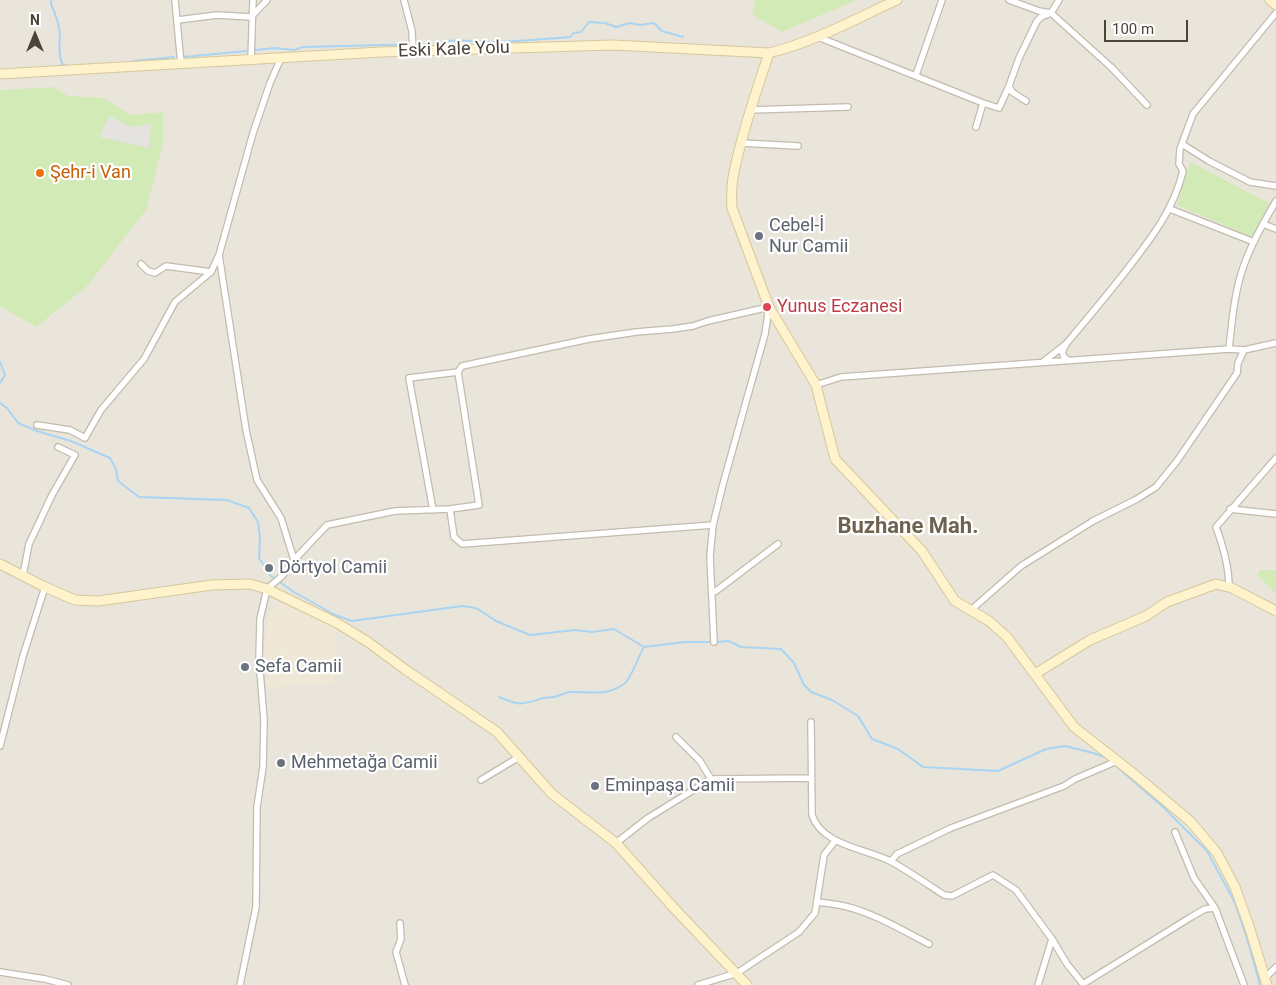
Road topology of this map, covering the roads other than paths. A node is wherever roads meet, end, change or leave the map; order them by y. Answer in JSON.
{"nodes":[{"id":1,"x":175,"y":0,"type":"edge"},
{"id":2,"x":253,"y":0,"type":"edge"},
{"id":3,"x":267,"y":0,"type":"edge"},
{"id":4,"x":404,"y":0,"type":"edge"},
{"id":5,"x":897,"y":0,"type":"edge"},
{"id":6,"x":942,"y":0,"type":"edge"},
{"id":7,"x":1008,"y":0,"type":"edge"},
{"id":8,"x":1059,"y":0,"type":"edge"},
{"id":9,"x":1270,"y":0,"type":"edge"},
{"id":10,"x":1276,"y":5,"type":"edge"},
{"id":11,"x":1051,"y":14,"type":"junction"},
{"id":12,"x":1276,"y":14,"type":"edge"},
{"id":13,"x":251,"y":17,"type":"junction"},
{"id":14,"x":178,"y":20,"type":"junction"},
{"id":15,"x":818,"y":37,"type":"junction"},
{"id":16,"x":413,"y":49,"type":"junction"},
{"id":17,"x":769,"y":53,"type":"junction"},
{"id":18,"x":281,"y":58,"type":"junction"},
{"id":19,"x":251,"y":60,"type":"junction"},
{"id":20,"x":181,"y":64,"type":"junction"},
{"id":21,"x":0,"y":74,"type":"edge"},
{"id":22,"x":916,"y":75,"type":"junction"},
{"id":23,"x":1009,"y":86,"type":"junction"},
{"id":24,"x":1026,"y":100,"type":"dead end"},
{"id":25,"x":983,"y":103,"type":"junction"},
{"id":26,"x":1147,"y":105,"type":"dead end"},
{"id":27,"x":848,"y":107,"type":"dead end"},
{"id":28,"x":749,"y":110,"type":"junction"},
{"id":29,"x":976,"y":127,"type":"dead end"},
{"id":30,"x":741,"y":143,"type":"junction"},
{"id":31,"x":1182,"y":144,"type":"junction"},
{"id":32,"x":798,"y":146,"type":"dead end"},
{"id":33,"x":1276,"y":186,"type":"edge"},
{"id":34,"x":1276,"y":201,"type":"edge"},
{"id":35,"x":1170,"y":209,"type":"junction"},
{"id":36,"x":1263,"y":224,"type":"junction"},
{"id":37,"x":1276,"y":229,"type":"edge"},
{"id":38,"x":1254,"y":242,"type":"junction"},
{"id":39,"x":219,"y":255,"type":"junction"},
{"id":40,"x":141,"y":264,"type":"dead end"},
{"id":41,"x":211,"y":272,"type":"junction"},
{"id":42,"x":769,"y":307,"type":"junction"},
{"id":43,"x":1276,"y":343,"type":"edge"},
{"id":44,"x":1066,"y":344,"type":"junction"},
{"id":45,"x":1229,"y":349,"type":"junction"},
{"id":46,"x":1244,"y":350,"type":"junction"},
{"id":47,"x":1068,"y":360,"type":"junction"},
{"id":48,"x":1043,"y":362,"type":"junction"},
{"id":49,"x":458,"y":372,"type":"junction"},
{"id":50,"x":816,"y":385,"type":"junction"},
{"id":51,"x":36,"y":424,"type":"dead end"},
{"id":52,"x":58,"y":447,"type":"dead end"},
{"id":53,"x":1276,"y":458,"type":"edge"},
{"id":54,"x":450,"y":509,"type":"junction"},
{"id":55,"x":1230,"y":509,"type":"junction"},
{"id":56,"x":433,"y":510,"type":"junction"},
{"id":57,"x":1276,"y":514,"type":"edge"},
{"id":58,"x":713,"y":525,"type":"junction"},
{"id":59,"x":778,"y":544,"type":"dead end"},
{"id":60,"x":294,"y":560,"type":"junction"},
{"id":61,"x":0,"y":564,"type":"edge"},
{"id":62,"x":22,"y":575,"type":"junction"},
{"id":63,"x":45,"y":587,"type":"junction"},
{"id":64,"x":269,"y":587,"type":"junction"},
{"id":65,"x":1228,"y":587,"type":"junction"},
{"id":66,"x":712,"y":592,"type":"junction"},
{"id":67,"x":970,"y":610,"type":"junction"},
{"id":68,"x":1276,"y":611,"type":"edge"},
{"id":69,"x":714,"y":642,"type":"dead end"},
{"id":70,"x":1036,"y":674,"type":"junction"},
{"id":71,"x":811,"y":722,"type":"dead end"},
{"id":72,"x":676,"y":737,"type":"dead end"},
{"id":73,"x":0,"y":746,"type":"edge"},
{"id":74,"x":519,"y":757,"type":"junction"},
{"id":75,"x":1117,"y":761,"type":"junction"},
{"id":76,"x":811,"y":778,"type":"junction"},
{"id":77,"x":711,"y":779,"type":"junction"},
{"id":78,"x":481,"y":780,"type":"dead end"},
{"id":79,"x":1175,"y":832,"type":"dead end"},
{"id":80,"x":835,"y":841,"type":"junction"},
{"id":81,"x":616,"y":843,"type":"junction"},
{"id":82,"x":890,"y":861,"type":"junction"},
{"id":83,"x":817,"y":902,"type":"junction"},
{"id":84,"x":1215,"y":908,"type":"junction"},
{"id":85,"x":400,"y":923,"type":"dead end"},
{"id":86,"x":1052,"y":939,"type":"junction"},
{"id":87,"x":929,"y":944,"type":"dead end"},
{"id":88,"x":1276,"y":967,"type":"edge"},
{"id":89,"x":0,"y":972,"type":"edge"},
{"id":90,"x":737,"y":973,"type":"junction"},
{"id":91,"x":1266,"y":982,"type":"edge"},
{"id":92,"x":68,"y":985,"type":"edge"},
{"id":93,"x":240,"y":985,"type":"edge"},
{"id":94,"x":406,"y":985,"type":"edge"},
{"id":95,"x":698,"y":985,"type":"edge"},
{"id":96,"x":747,"y":985,"type":"edge"},
{"id":97,"x":1038,"y":985,"type":"edge"},
{"id":98,"x":1082,"y":985,"type":"edge"},
{"id":99,"x":1244,"y":985,"type":"edge"}],
"edges":[{"from":1,"to":14,"type":"street"},
{"from":2,"to":13,"type":"street"},
{"from":3,"to":13,"type":"street"},
{"from":4,"to":16,"type":"street"},
{"from":5,"to":15,"type":"street","name":"Eski Kale Yolu"},
{"from":6,"to":22,"type":"street"},
{"from":7,"to":11,"type":"street"},
{"from":8,"to":11,"type":"street"},
{"from":9,"to":10,"type":"street"},
{"from":11,"to":23,"type":"street"},
{"from":11,"to":26,"type":"street"},
{"from":12,"to":31,"type":"street"},
{"from":13,"to":14,"type":"street"},
{"from":13,"to":19,"type":"street"},
{"from":14,"to":20,"type":"street"},
{"from":15,"to":17,"type":"street","name":"Eski Kale Yolu"},
{"from":15,"to":22,"type":"street"},
{"from":16,"to":17,"type":"street","name":"Eski Kale Yolu"},
{"from":16,"to":18,"type":"street","name":"Eski Kale Yolu"},
{"from":17,"to":28,"type":"street"},
{"from":18,"to":19,"type":"street","name":"Eski Kale Yolu"},
{"from":18,"to":39,"type":"street"},
{"from":19,"to":20,"type":"street","name":"Eski Kale Yolu"},
{"from":20,"to":21,"type":"street","name":"Eski Kale Yolu"},
{"from":22,"to":25,"type":"street"},
{"from":23,"to":24,"type":"street"},
{"from":23,"to":25,"type":"street"},
{"from":25,"to":29,"type":"street"},
{"from":27,"to":28,"type":"street"},
{"from":28,"to":30,"type":"street"},
{"from":30,"to":32,"type":"street"},
{"from":30,"to":42,"type":"street"},
{"from":31,"to":33,"type":"street"},
{"from":31,"to":35,"type":"street"},
{"from":34,"to":36,"type":"street"},
{"from":35,"to":38,"type":"street"},
{"from":35,"to":44,"type":"street"},
{"from":36,"to":37,"type":"street"},
{"from":36,"to":38,"type":"street"},
{"from":38,"to":45,"type":"street"},
{"from":39,"to":41,"type":"street"},
{"from":39,"to":60,"type":"street"},
{"from":40,"to":41,"type":"street"},
{"from":41,"to":51,"type":"street"},
{"from":42,"to":49,"type":"street"},
{"from":42,"to":50,"type":"street"},
{"from":42,"to":58,"type":"street"},
{"from":43,"to":46,"type":"street"},
{"from":44,"to":47,"type":"street"},
{"from":44,"to":48,"type":"street"},
{"from":45,"to":46,"type":"street"},
{"from":45,"to":47,"type":"street"},
{"from":46,"to":67,"type":"street"},
{"from":47,"to":48,"type":"street"},
{"from":48,"to":50,"type":"street"},
{"from":49,"to":54,"type":"street"},
{"from":49,"to":56,"type":"street"},
{"from":50,"to":67,"type":"street"},
{"from":52,"to":62,"type":"street"},
{"from":53,"to":55,"type":"street"},
{"from":54,"to":56,"type":"street"},
{"from":54,"to":58,"type":"street"},
{"from":55,"to":57,"type":"street"},
{"from":55,"to":65,"type":"street"},
{"from":56,"to":60,"type":"street"},
{"from":58,"to":66,"type":"street"},
{"from":59,"to":66,"type":"street"},
{"from":60,"to":64,"type":"street"},
{"from":61,"to":62,"type":"street"},
{"from":62,"to":63,"type":"street"},
{"from":63,"to":64,"type":"street"},
{"from":63,"to":73,"type":"street"},
{"from":64,"to":74,"type":"street"},
{"from":64,"to":93,"type":"street"},
{"from":65,"to":68,"type":"street"},
{"from":65,"to":70,"type":"street"},
{"from":66,"to":69,"type":"street"},
{"from":67,"to":70,"type":"street"},
{"from":70,"to":75,"type":"street"},
{"from":71,"to":76,"type":"street"},
{"from":72,"to":77,"type":"street"},
{"from":74,"to":78,"type":"street"},
{"from":74,"to":81,"type":"street"},
{"from":75,"to":82,"type":"street"},
{"from":75,"to":91,"type":"street"},
{"from":76,"to":77,"type":"street"},
{"from":76,"to":80,"type":"street"},
{"from":77,"to":81,"type":"street"},
{"from":79,"to":84,"type":"street"},
{"from":80,"to":82,"type":"street"},
{"from":80,"to":83,"type":"street"},
{"from":81,"to":90,"type":"street"},
{"from":82,"to":86,"type":"street"},
{"from":83,"to":87,"type":"street"},
{"from":83,"to":90,"type":"street"},
{"from":84,"to":98,"type":"street"},
{"from":84,"to":99,"type":"street"},
{"from":85,"to":94,"type":"street"},
{"from":86,"to":97,"type":"street"},
{"from":86,"to":98,"type":"street"},
{"from":88,"to":91,"type":"street"},
{"from":89,"to":92,"type":"street"},
{"from":90,"to":95,"type":"street"},
{"from":90,"to":96,"type":"street"}]}
